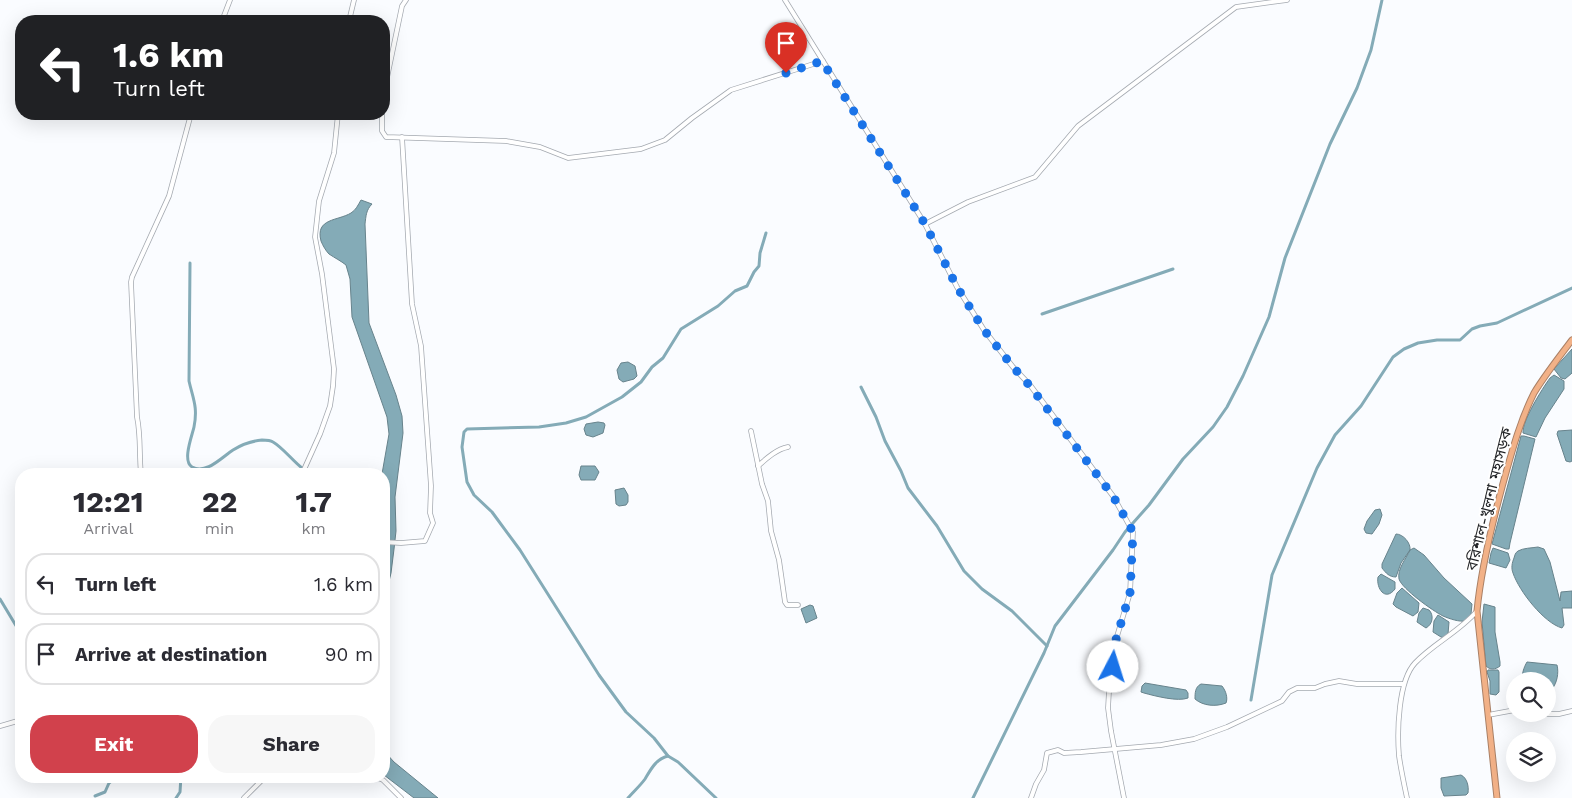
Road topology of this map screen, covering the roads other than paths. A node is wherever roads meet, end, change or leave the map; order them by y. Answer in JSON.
{"nodes":[{"id":1,"x":230,"y":0,"type":"edge"},
{"id":2,"x":354,"y":0,"type":"edge"},
{"id":3,"x":406,"y":0,"type":"edge"},
{"id":4,"x":784,"y":0,"type":"edge"},
{"id":5,"x":1287,"y":0,"type":"edge"},
{"id":6,"x":224,"y":15,"type":"edge"},
{"id":7,"x":350,"y":15,"type":"edge"},
{"id":8,"x":822,"y":61,"type":"junction"},
{"id":9,"x":390,"y":63,"type":"edge"},
{"id":10,"x":189,"y":120,"type":"edge"},
{"id":11,"x":337,"y":120,"type":"edge"},
{"id":12,"x":382,"y":120,"type":"edge"},
{"id":13,"x":402,"y":137,"type":"junction"},
{"id":14,"x":925,"y":224,"type":"junction"},
{"id":15,"x":1572,"y":340,"type":"edge"},
{"id":16,"x":751,"y":431,"type":"dead end"},
{"id":17,"x":788,"y":447,"type":"dead end"},
{"id":18,"x":758,"y":466,"type":"junction"},
{"id":19,"x":141,"y":468,"type":"edge"},
{"id":20,"x":305,"y":468,"type":"edge"},
{"id":21,"x":390,"y":542,"type":"edge"},
{"id":22,"x":798,"y":605,"type":"dead end"},
{"id":23,"x":1477,"y":611,"type":"junction"},
{"id":24,"x":1403,"y":684,"type":"junction"},
{"id":25,"x":1572,"y":710,"type":"edge"},
{"id":26,"x":1506,"y":712,"type":"edge"},
{"id":27,"x":1556,"y":714,"type":"edge"},
{"id":28,"x":1488,"y":716,"type":"junction"},
{"id":29,"x":15,"y":722,"type":"edge"},
{"id":30,"x":0,"y":726,"type":"edge"},
{"id":31,"x":1114,"y":748,"type":"junction"},
{"id":32,"x":259,"y":783,"type":"edge"},
{"id":33,"x":386,"y":783,"type":"edge"},
{"id":34,"x":244,"y":798,"type":"edge"},
{"id":35,"x":401,"y":798,"type":"edge"},
{"id":36,"x":1031,"y":798,"type":"edge"},
{"id":37,"x":1124,"y":798,"type":"edge"},
{"id":38,"x":1407,"y":798,"type":"edge"},
{"id":39,"x":1497,"y":798,"type":"edge"}],
"edges":[{"from":1,"to":6,"type":"street"},
{"from":2,"to":7,"type":"street"},
{"from":3,"to":9,"type":"street"},
{"from":4,"to":8,"type":"street"},
{"from":5,"to":14,"type":"street"},
{"from":8,"to":13,"type":"street"},
{"from":8,"to":14,"type":"street"},
{"from":10,"to":19,"type":"street"},
{"from":11,"to":20,"type":"street"},
{"from":12,"to":13,"type":"street"},
{"from":13,"to":21,"type":"street"},
{"from":14,"to":31,"type":"street"},
{"from":15,"to":23,"type":"highway","name":"বরিশাল-খুলনা মহাসড়ক"},
{"from":16,"to":18,"type":"street"},
{"from":17,"to":18,"type":"street"},
{"from":18,"to":22,"type":"street"},
{"from":23,"to":24,"type":"street"},
{"from":23,"to":28,"type":"highway","name":"বরিশাল-খুলনা মহাসড়ক"},
{"from":24,"to":31,"type":"street"},
{"from":24,"to":38,"type":"street"},
{"from":25,"to":27,"type":"street"},
{"from":26,"to":28,"type":"street"},
{"from":28,"to":39,"type":"highway","name":"বরিশাল-খুলনা মহাসড়ক"},
{"from":29,"to":30,"type":"street"},
{"from":31,"to":36,"type":"street"},
{"from":31,"to":37,"type":"street"},
{"from":32,"to":34,"type":"street"},
{"from":33,"to":35,"type":"street"}]}
